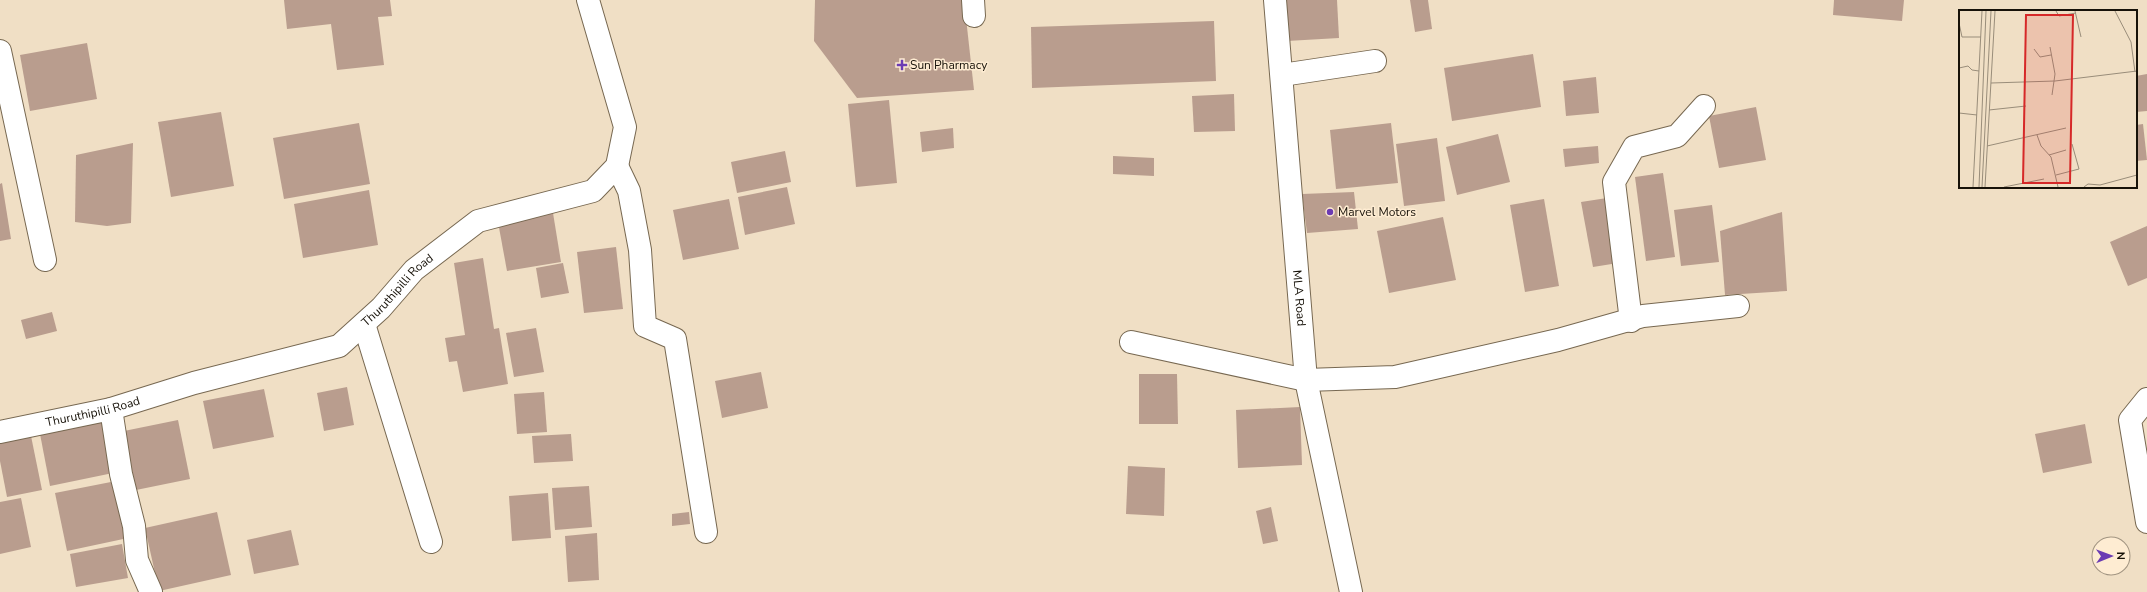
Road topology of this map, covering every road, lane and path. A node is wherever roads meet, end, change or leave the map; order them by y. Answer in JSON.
{"nodes":[{"id":1,"x":588,"y":0,"type":"edge"},
{"id":2,"x":1274,"y":0,"type":"edge"},
{"id":3,"x":0,"y":51,"type":"edge"},
{"id":4,"x":1375,"y":61,"type":"dead end"},
{"id":5,"x":1282,"y":75,"type":"junction"},
{"id":6,"x":1704,"y":106,"type":"dead end"},
{"id":7,"x":617,"y":166,"type":"junction"},
{"id":8,"x":45,"y":260,"type":"dead end"},
{"id":9,"x":1738,"y":306,"type":"dead end"},
{"id":10,"x":1631,"y":321,"type":"junction"},
{"id":11,"x":364,"y":324,"type":"junction"},
{"id":12,"x":1131,"y":342,"type":"dead end"},
{"id":13,"x":1306,"y":380,"type":"junction"},
{"id":14,"x":2147,"y":399,"type":"edge"},
{"id":15,"x":111,"y":409,"type":"junction"},
{"id":16,"x":0,"y":432,"type":"edge"},
{"id":17,"x":2147,"y":522,"type":"edge"},
{"id":18,"x":706,"y":532,"type":"dead end"},
{"id":19,"x":431,"y":542,"type":"dead end"},
{"id":20,"x":151,"y":592,"type":"edge"},
{"id":21,"x":1351,"y":592,"type":"edge"}],
"edges":[{"from":1,"to":7,"type":"street"},
{"from":2,"to":5,"type":"street","name":"MLA Road"},
{"from":3,"to":8,"type":"street"},
{"from":4,"to":5,"type":"street"},
{"from":5,"to":13,"type":"street","name":"MLA Road"},
{"from":6,"to":10,"type":"street"},
{"from":7,"to":11,"type":"street","name":"Thuruthipilli Road"},
{"from":7,"to":18,"type":"street"},
{"from":9,"to":10,"type":"street"},
{"from":10,"to":13,"type":"street"},
{"from":11,"to":15,"type":"street","name":"Thuruthipilli Road"},
{"from":11,"to":19,"type":"street"},
{"from":12,"to":13,"type":"street"},
{"from":13,"to":21,"type":"street","name":"MLA Road"},
{"from":14,"to":17,"type":"street"},
{"from":15,"to":16,"type":"street","name":"Thuruthipilli Road"},
{"from":15,"to":20,"type":"street"}]}
